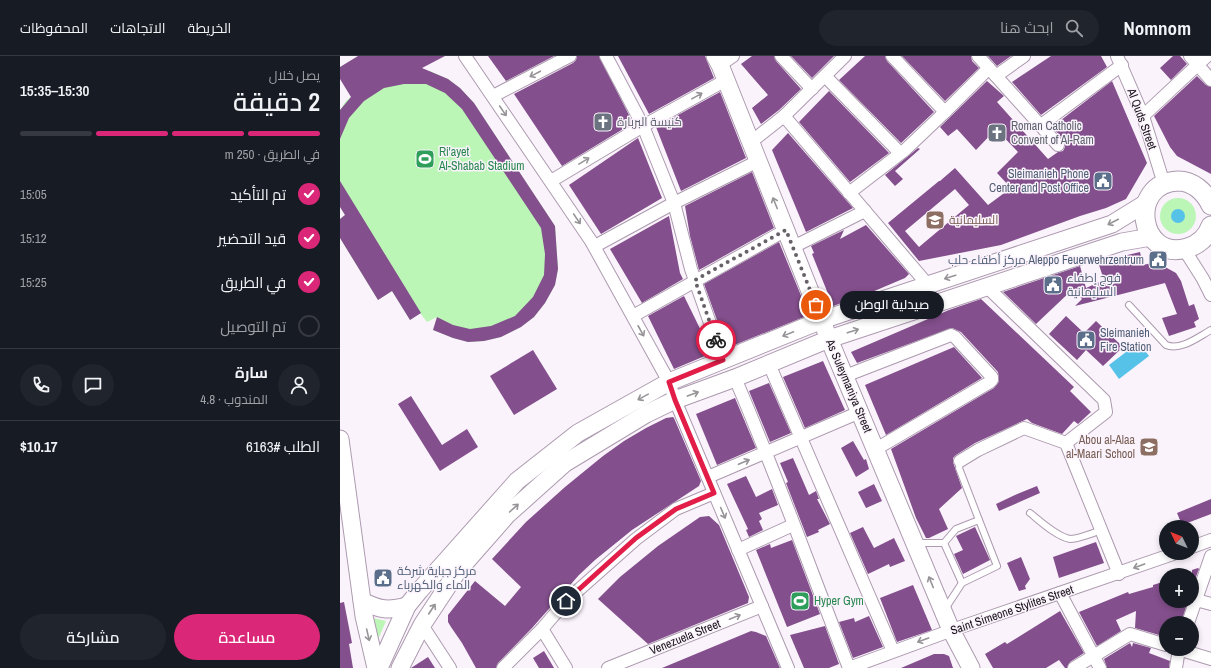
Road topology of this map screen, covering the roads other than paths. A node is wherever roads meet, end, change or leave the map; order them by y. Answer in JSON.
{"nodes":[{"id":1,"x":570,"y":56,"type":"edge"},
{"id":2,"x":606,"y":56,"type":"edge"},
{"id":3,"x":782,"y":56,"type":"edge"},
{"id":4,"x":845,"y":56,"type":"edge"},
{"id":5,"x":892,"y":56,"type":"edge"},
{"id":6,"x":978,"y":56,"type":"edge"},
{"id":7,"x":1024,"y":56,"type":"edge"},
{"id":8,"x":1207,"y":56,"type":"edge"},
{"id":9,"x":470,"y":58,"type":"edge"},
{"id":10,"x":1119,"y":60,"type":"edge"},
{"id":11,"x":1194,"y":60,"type":"edge"},
{"id":12,"x":724,"y":64,"type":"edge"},
{"id":13,"x":992,"y":72,"type":"junction"},
{"id":14,"x":825,"y":76,"type":"junction"},
{"id":15,"x":1211,"y":80,"type":"edge"},
{"id":16,"x":812,"y":89,"type":"junction"},
{"id":17,"x":493,"y":96,"type":"junction"},
{"id":18,"x":945,"y":112,"type":"junction"},
{"id":19,"x":784,"y":116,"type":"junction"},
{"id":20,"x":1143,"y":116,"type":"junction"},
{"id":21,"x":1040,"y":125,"type":"junction"},
{"id":22,"x":643,"y":126,"type":"junction"},
{"id":23,"x":751,"y":142,"type":"junction"},
{"id":24,"x":1058,"y":144,"type":"dead end"},
{"id":25,"x":900,"y":152,"type":"junction"},
{"id":26,"x":758,"y":160,"type":"junction"},
{"id":27,"x":551,"y":181,"type":"junction"},
{"id":28,"x":1164,"y":184,"type":"junction"},
{"id":29,"x":849,"y":193,"type":"junction"},
{"id":30,"x":1210,"y":196,"type":"edge"},
{"id":31,"x":674,"y":203,"type":"junction"},
{"id":32,"x":1146,"y":203,"type":"junction"},
{"id":33,"x":865,"y":212,"type":"junction"},
{"id":34,"x":1211,"y":226,"type":"edge"},
{"id":35,"x":786,"y":230,"type":"junction"},
{"id":36,"x":1151,"y":237,"type":"junction"},
{"id":37,"x":595,"y":246,"type":"junction"},
{"id":38,"x":793,"y":247,"type":"junction"},
{"id":39,"x":1187,"y":248,"type":"junction"},
{"id":40,"x":1211,"y":276,"type":"edge"},
{"id":41,"x":695,"y":280,"type":"junction"},
{"id":42,"x":928,"y":285,"type":"junction"},
{"id":43,"x":987,"y":287,"type":"junction"},
{"id":44,"x":1211,"y":295,"type":"edge"},
{"id":45,"x":1129,"y":305,"type":"dead end"},
{"id":46,"x":633,"y":316,"type":"junction"},
{"id":47,"x":822,"y":320,"type":"junction"},
{"id":48,"x":1211,"y":330,"type":"edge"},
{"id":49,"x":829,"y":339,"type":"junction"},
{"id":50,"x":723,"y":360,"type":"junction"},
{"id":51,"x":769,"y":364,"type":"junction"},
{"id":52,"x":845,"y":376,"type":"junction"},
{"id":53,"x":735,"y":378,"type":"junction"},
{"id":54,"x":669,"y":382,"type":"junction"},
{"id":55,"x":675,"y":400,"type":"junction"},
{"id":56,"x":860,"y":412,"type":"junction"},
{"id":57,"x":801,"y":437,"type":"junction"},
{"id":58,"x":340,"y":439,"type":"edge"},
{"id":59,"x":1066,"y":443,"type":"junction"},
{"id":60,"x":876,"y":450,"type":"junction"},
{"id":61,"x":766,"y":452,"type":"junction"},
{"id":62,"x":960,"y":461,"type":"joint"},
{"id":63,"x":708,"y":477,"type":"junction"},
{"id":64,"x":714,"y":493,"type":"junction"},
{"id":65,"x":1030,"y":513,"type":"dead end"},
{"id":66,"x":979,"y":520,"type":"junction"},
{"id":67,"x":793,"y":525,"type":"junction"},
{"id":68,"x":1101,"y":530,"type":"junction"},
{"id":69,"x":1211,"y":540,"type":"edge"},
{"id":70,"x":915,"y":543,"type":"junction"},
{"id":71,"x":944,"y":543,"type":"junction"},
{"id":72,"x":1199,"y":544,"type":"edge"},
{"id":73,"x":738,"y":550,"type":"junction"},
{"id":74,"x":1211,"y":556,"type":"edge"},
{"id":75,"x":1159,"y":559,"type":"edge"},
{"id":76,"x":1118,"y":574,"type":"junction"},
{"id":77,"x":962,"y":584,"type":"junction"},
{"id":78,"x":1199,"y":591,"type":"edge"},
{"id":79,"x":1060,"y":593,"type":"junction"},
{"id":80,"x":362,"y":601,"type":"junction"},
{"id":81,"x":1199,"y":601,"type":"edge"},
{"id":82,"x":1211,"y":604,"type":"edge"},
{"id":83,"x":407,"y":606,"type":"junction"},
{"id":84,"x":762,"y":606,"type":"junction"},
{"id":85,"x":943,"y":612,"type":"junction"},
{"id":86,"x":422,"y":625,"type":"junction"},
{"id":87,"x":542,"y":629,"type":"junction"},
{"id":88,"x":951,"y":630,"type":"junction"},
{"id":89,"x":1159,"y":643,"type":"edge"},
{"id":90,"x":893,"y":651,"type":"junction"},
{"id":91,"x":1199,"y":655,"type":"edge"},
{"id":92,"x":1093,"y":656,"type":"junction"},
{"id":93,"x":1178,"y":656,"type":"edge"},
{"id":94,"x":1211,"y":658,"type":"edge"},
{"id":95,"x":377,"y":668,"type":"edge"},
{"id":96,"x":400,"y":668,"type":"edge"},
{"id":97,"x":450,"y":668,"type":"edge"},
{"id":98,"x":503,"y":668,"type":"edge"},
{"id":99,"x":566,"y":668,"type":"edge"},
{"id":100,"x":608,"y":668,"type":"edge"},
{"id":101,"x":788,"y":668,"type":"edge"},
{"id":102,"x":849,"y":668,"type":"edge"},
{"id":103,"x":971,"y":668,"type":"edge"},
{"id":104,"x":1074,"y":668,"type":"edge"},
{"id":105,"x":1100,"y":668,"type":"edge"},
{"id":106,"x":1176,"y":668,"type":"edge"}],
"edges":[{"from":1,"to":17,"type":"street","one_way":true},
{"from":2,"to":22,"type":"street"},
{"from":3,"to":16,"type":"street"},
{"from":4,"to":14,"type":"street"},
{"from":5,"to":18,"type":"street"},
{"from":6,"to":13,"type":"street"},
{"from":7,"to":13,"type":"street"},
{"from":8,"to":11,"type":"street"},
{"from":9,"to":17,"type":"street"},
{"from":10,"to":20,"type":"street","name":"Al Quds Street"},
{"from":10,"to":21,"type":"street"},
{"from":11,"to":15,"type":"street"},
{"from":11,"to":20,"type":"street"},
{"from":22,"to":12,"type":"street","one_way":true},
{"from":12,"to":23,"type":"main road","name":"As Suleymaniya Street"},
{"from":13,"to":18,"type":"street"},
{"from":13,"to":21,"type":"street"},
{"from":14,"to":16,"type":"street"},
{"from":14,"to":25,"type":"street"},
{"from":16,"to":19,"type":"street"},
{"from":17,"to":27,"type":"street","one_way":true},
{"from":18,"to":25,"type":"street"},
{"from":19,"to":23,"type":"street"},
{"from":19,"to":29,"type":"street"},
{"from":20,"to":28,"type":"street","name":"Al Quds Street"},
{"from":21,"to":24,"type":"street"},
{"from":27,"to":22,"type":"street","one_way":true},
{"from":22,"to":31,"type":"street"},
{"from":23,"to":26,"type":"main road","name":"As Suleymaniya Street"},
{"from":25,"to":29,"type":"street"},
{"from":26,"to":31,"type":"street"},
{"from":35,"to":26,"type":"main road","name":"As Suleymaniya Street","one_way":true},
{"from":27,"to":37,"type":"street","one_way":true},
{"from":28,"to":30,"type":"main road"},
{"from":28,"to":32,"type":"main road"},
{"from":29,"to":33,"type":"street"},
{"from":31,"to":37,"type":"street"},
{"from":31,"to":41,"type":"street"},
{"from":32,"to":36,"type":"main road"},
{"from":32,"to":42,"type":"main road","one_way":true},
{"from":33,"to":38,"type":"street"},
{"from":33,"to":42,"type":"street"},
{"from":34,"to":39,"type":"main road"},
{"from":35,"to":38,"type":"main road","name":"As Suleymaniya Street"},
{"from":35,"to":41,"type":"street"},
{"from":36,"to":39,"type":"main road"},
{"from":36,"to":43,"type":"main road"},
{"from":37,"to":46,"type":"street"},
{"from":38,"to":47,"type":"main road","name":"As Suleymaniya Street"},
{"from":39,"to":40,"type":"street"},
{"from":39,"to":44,"type":"street"},
{"from":41,"to":46,"type":"street"},
{"from":41,"to":50,"type":"street"},
{"from":42,"to":47,"type":"main road"},
{"from":49,"to":43,"type":"main road","one_way":true},
{"from":43,"to":59,"type":"street"},
{"from":45,"to":48,"type":"lane"},
{"from":46,"to":54,"type":"street","one_way":true},
{"from":47,"to":49,"type":"main road","name":"As Suleymaniya Street"},
{"from":47,"to":50,"type":"main road","one_way":true},
{"from":49,"to":51,"type":"main road"},
{"from":49,"to":52,"type":"main road","name":"As Suleymaniya Street"},
{"from":50,"to":54,"type":"main road"},
{"from":51,"to":53,"type":"main road"},
{"from":51,"to":57,"type":"street"},
{"from":52,"to":56,"type":"main road","name":"As Suleymaniya Street"},
{"from":52,"to":60,"type":"street"},
{"from":55,"to":53,"type":"main road","one_way":true},
{"from":53,"to":61,"type":"street"},
{"from":54,"to":55,"type":"street"},
{"from":54,"to":83,"type":"main road","one_way":true},
{"from":55,"to":63,"type":"street"},
{"from":86,"to":55,"type":"main road","one_way":true},
{"from":56,"to":57,"type":"street"},
{"from":56,"to":60,"type":"main road","name":"As Suleymaniya Street"},
{"from":57,"to":61,"type":"street"},
{"from":57,"to":90,"type":"street"},
{"from":58,"to":80,"type":"main road"},
{"from":59,"to":62,"type":"street"},
{"from":59,"to":68,"type":"street"},
{"from":60,"to":70,"type":"main road","name":"As Suleymaniya Street"},
{"from":63,"to":61,"type":"street","one_way":true},
{"from":61,"to":67,"type":"street"},
{"from":62,"to":66,"type":"lane"},
{"from":63,"to":64,"type":"street"},
{"from":64,"to":73,"type":"street","one_way":true},
{"from":64,"to":87,"type":"street"},
{"from":65,"to":68,"type":"lane"},
{"from":66,"to":71,"type":"lane"},
{"from":66,"to":77,"type":"lane"},
{"from":67,"to":73,"type":"street"},
{"from":67,"to":102,"type":"street"},
{"from":68,"to":76,"type":"street"},
{"from":69,"to":72,"type":"street"},
{"from":70,"to":71,"type":"lane"},
{"from":85,"to":70,"type":"main road","name":"As Suleymaniya Street","one_way":true},
{"from":71,"to":77,"type":"lane"},
{"from":73,"to":84,"type":"street"},
{"from":74,"to":78,"type":"street"},
{"from":75,"to":76,"type":"street","name":"Saint Simeone Stylites Street","one_way":true},
{"from":76,"to":79,"type":"street","name":"Saint Simeone Stylites Street"},
{"from":77,"to":85,"type":"lane"},
{"from":79,"to":88,"type":"street","name":"Saint Simeone Stylites Street"},
{"from":79,"to":92,"type":"street"},
{"from":80,"to":83,"type":"main road"},
{"from":80,"to":95,"type":"main road","one_way":true},
{"from":81,"to":82,"type":"street"},
{"from":83,"to":95,"type":"main road"},
{"from":100,"to":84,"type":"street","name":"Venezuela Street","one_way":true},
{"from":84,"to":101,"type":"street"},
{"from":85,"to":88,"type":"main road","name":"As Suleymaniya Street"},
{"from":86,"to":96,"type":"main road"},
{"from":86,"to":97,"type":"street"},
{"from":87,"to":98,"type":"street"},
{"from":87,"to":99,"type":"street"},
{"from":88,"to":90,"type":"street","name":"Saint Simeone Stylites Street","one_way":true},
{"from":88,"to":103,"type":"main road","name":"As Suleymaniya Street"},
{"from":89,"to":92,"type":"street"},
{"from":90,"to":102,"type":"street","name":"Saint Simeone Stylites Street"},
{"from":91,"to":94,"type":"street"},
{"from":92,"to":104,"type":"street"},
{"from":92,"to":105,"type":"street"},
{"from":93,"to":106,"type":"street"}]}
